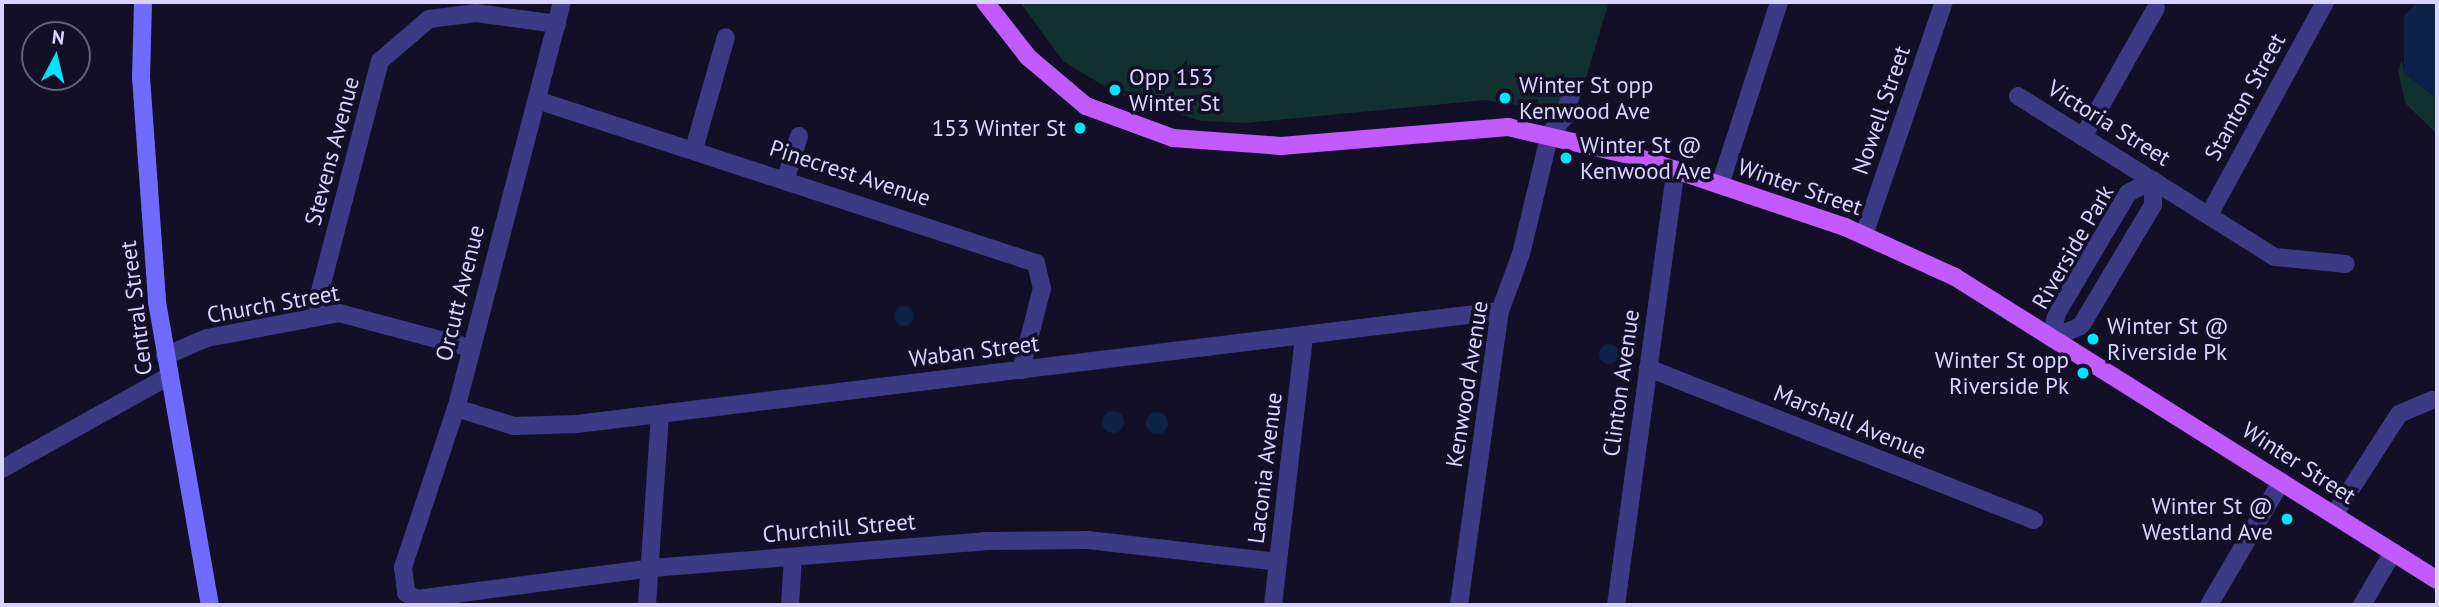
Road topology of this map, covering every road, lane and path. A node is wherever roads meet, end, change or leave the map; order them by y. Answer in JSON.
{"nodes":[{"id":1,"x":143,"y":2,"type":"edge"},
{"id":2,"x":562,"y":2,"type":"edge"},
{"id":3,"x":985,"y":2,"type":"edge"},
{"id":4,"x":1779,"y":2,"type":"edge"},
{"id":5,"x":1944,"y":2,"type":"edge"},
{"id":6,"x":2325,"y":2,"type":"edge"},
{"id":7,"x":2156,"y":8,"type":"dead end"},
{"id":8,"x":557,"y":24,"type":"junction"},
{"id":9,"x":726,"y":37,"type":"dead end"},
{"id":10,"x":1573,"y":87,"type":"dead end"},
{"id":11,"x":2018,"y":96,"type":"dead end"},
{"id":12,"x":540,"y":101,"type":"junction"},
{"id":13,"x":1550,"y":133,"type":"junction"},
{"id":14,"x":799,"y":136,"type":"dead end"},
{"id":15,"x":2084,"y":137,"type":"junction"},
{"id":16,"x":694,"y":149,"type":"junction"},
{"id":17,"x":1676,"y":169,"type":"junction"},
{"id":18,"x":786,"y":178,"type":"junction"},
{"id":19,"x":2153,"y":180,"type":"junction"},
{"id":20,"x":1720,"y":185,"type":"junction"},
{"id":21,"x":2209,"y":215,"type":"junction"},
{"id":22,"x":1864,"y":235,"type":"junction"},
{"id":23,"x":2346,"y":264,"type":"dead end"},
{"id":24,"x":1500,"y":311,"type":"junction"},
{"id":25,"x":313,"y":318,"type":"junction"},
{"id":26,"x":1304,"y":336,"type":"junction"},
{"id":27,"x":2051,"y":338,"type":"junction"},
{"id":28,"x":471,"y":348,"type":"junction"},
{"id":29,"x":165,"y":356,"type":"junction"},
{"id":30,"x":1648,"y":368,"type":"junction"},
{"id":31,"x":1021,"y":370,"type":"junction"},
{"id":32,"x":169,"y":376,"type":"junction"},
{"id":33,"x":2432,"y":400,"type":"dead end"},
{"id":34,"x":456,"y":408,"type":"junction"},
{"id":35,"x":660,"y":415,"type":"junction"},
{"id":36,"x":2,"y":469,"type":"edge"},
{"id":37,"x":2281,"y":482,"type":"junction"},
{"id":38,"x":2334,"y":515,"type":"junction"},
{"id":39,"x":2034,"y":520,"type":"dead end"},
{"id":40,"x":2393,"y":552,"type":"junction"},
{"id":41,"x":793,"y":557,"type":"junction"},
{"id":42,"x":1278,"y":562,"type":"junction"},
{"id":43,"x":651,"y":568,"type":"junction"},
{"id":44,"x":2437,"y":580,"type":"edge"},
{"id":45,"x":405,"y":593,"type":"joint"},
{"id":46,"x":211,"y":605,"type":"edge"},
{"id":47,"x":647,"y":605,"type":"edge"},
{"id":48,"x":790,"y":605,"type":"edge"},
{"id":49,"x":1273,"y":605,"type":"edge"},
{"id":50,"x":1459,"y":605,"type":"edge"},
{"id":51,"x":1616,"y":605,"type":"edge"},
{"id":52,"x":2209,"y":605,"type":"edge"},
{"id":53,"x":2362,"y":605,"type":"edge"}],
"edges":[{"from":1,"to":29,"type":"main road","name":"Central Street"},
{"from":2,"to":8,"type":"street","name":"Orcutt Avenue"},
{"from":3,"to":13,"type":"main road","name":"Winter Street"},
{"from":4,"to":20,"type":"street"},
{"from":5,"to":22,"type":"street","name":"Nowell Street"},
{"from":6,"to":21,"type":"street","name":"Stanton Street"},
{"from":7,"to":15,"type":"street"},
{"from":8,"to":12,"type":"street","name":"Orcutt Avenue"},
{"from":8,"to":25,"type":"street","name":"Stevens Avenue"},
{"from":9,"to":16,"type":"street"},
{"from":10,"to":13,"type":"street","name":"Kenwood Avenue"},
{"from":11,"to":15,"type":"street","name":"Victoria Street"},
{"from":12,"to":16,"type":"street","name":"Pinecrest Avenue"},
{"from":12,"to":28,"type":"street","name":"Orcutt Avenue"},
{"from":13,"to":17,"type":"main road","name":"Winter Street"},
{"from":13,"to":24,"type":"street","name":"Kenwood Avenue"},
{"from":14,"to":18,"type":"street"},
{"from":15,"to":19,"type":"street","name":"Victoria Street"},
{"from":16,"to":18,"type":"street","name":"Pinecrest Avenue"},
{"from":17,"to":20,"type":"main road","name":"Winter Street"},
{"from":17,"to":30,"type":"street","name":"Clinton Avenue"},
{"from":18,"to":31,"type":"street","name":"Pinecrest Avenue"},
{"from":19,"to":21,"type":"street","name":"Victoria Street"},
{"from":19,"to":27,"type":"street","name":"Riverside Park"},
{"from":19,"to":27,"type":"street","name":"Riverside Park"},
{"from":20,"to":22,"type":"main road","name":"Winter Street"},
{"from":21,"to":23,"type":"street","name":"Victoria Street"},
{"from":22,"to":27,"type":"main road","name":"Winter Street"},
{"from":24,"to":26,"type":"street","name":"Waban Street"},
{"from":24,"to":50,"type":"street","name":"Kenwood Avenue"},
{"from":25,"to":28,"type":"street","name":"Church Street"},
{"from":25,"to":29,"type":"street","name":"Church Street"},
{"from":26,"to":31,"type":"street","name":"Waban Street"},
{"from":26,"to":42,"type":"street","name":"Laconia Avenue"},
{"from":27,"to":37,"type":"main road","name":"Winter Street"},
{"from":28,"to":34,"type":"street","name":"Orcutt Avenue"},
{"from":29,"to":32,"type":"main road","name":"Central Street"},
{"from":30,"to":39,"type":"street","name":"Marshall Avenue"},
{"from":30,"to":51,"type":"street","name":"Clinton Avenue"},
{"from":31,"to":35,"type":"street","name":"Waban Street"},
{"from":32,"to":36,"type":"street"},
{"from":32,"to":46,"type":"main road","name":"Central Street"},
{"from":33,"to":38,"type":"street"},
{"from":34,"to":35,"type":"street","name":"Waban Street"},
{"from":34,"to":45,"type":"street","name":"Orcutt Avenue"},
{"from":35,"to":43,"type":"street"},
{"from":37,"to":38,"type":"main road","name":"Winter Street"},
{"from":37,"to":52,"type":"street"},
{"from":38,"to":40,"type":"main road","name":"Winter Street"},
{"from":40,"to":44,"type":"main road","name":"Winter Street"},
{"from":40,"to":53,"type":"street"},
{"from":41,"to":42,"type":"street","name":"Churchill Street"},
{"from":41,"to":43,"type":"street","name":"Churchill Street"},
{"from":41,"to":48,"type":"street"},
{"from":42,"to":49,"type":"street","name":"Laconia Avenue"},
{"from":43,"to":45,"type":"street","name":"Churchill Street"},
{"from":43,"to":47,"type":"street"}]}
